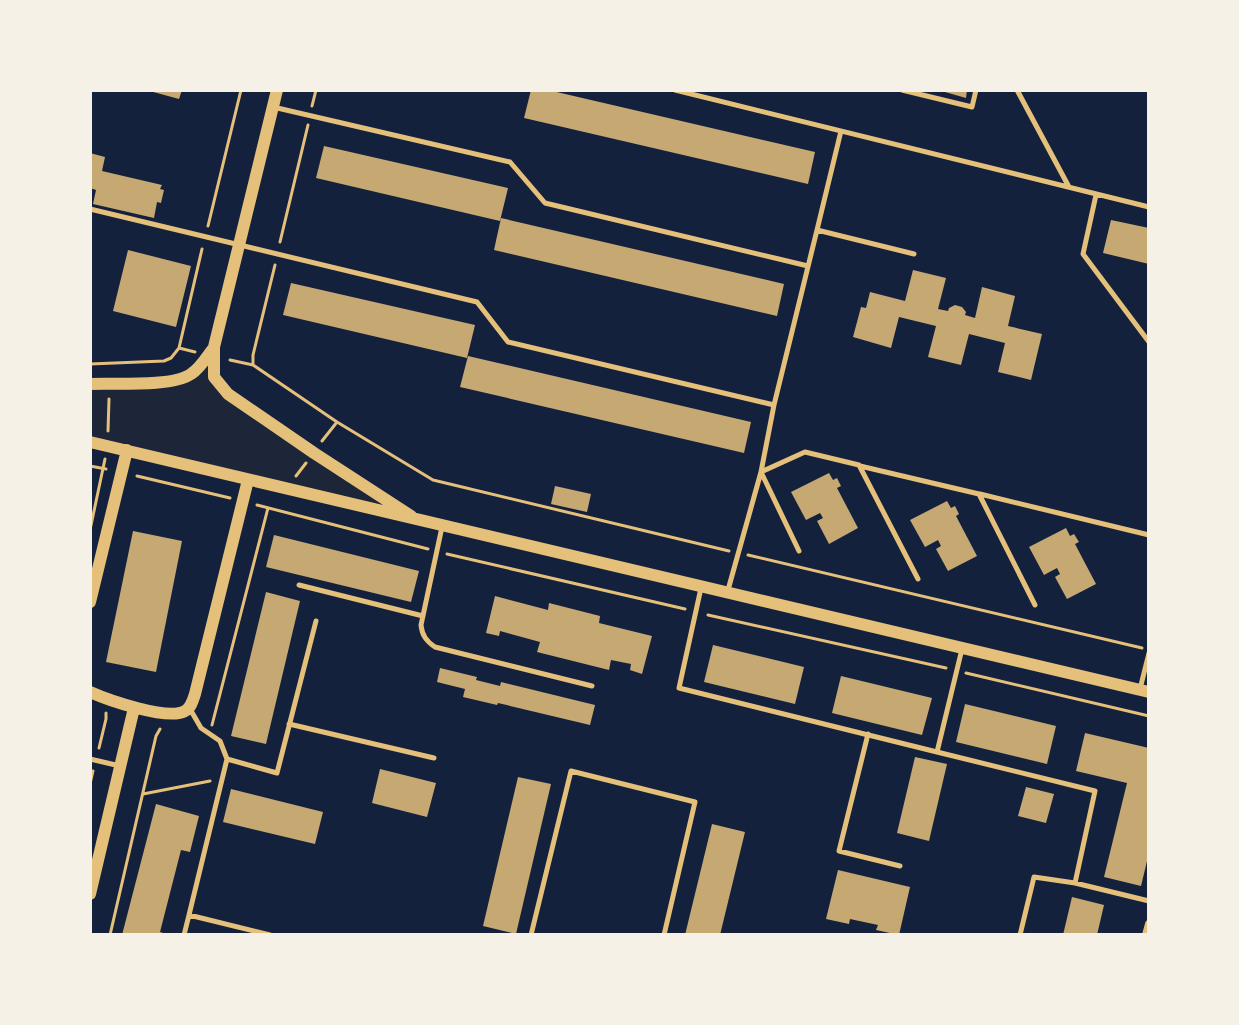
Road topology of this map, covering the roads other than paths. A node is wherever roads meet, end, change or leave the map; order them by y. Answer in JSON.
{"nodes":[{"id":1,"x":277,"y":90,"type":"edge"},
{"id":2,"x":675,"y":90,"type":"edge"},
{"id":3,"x":902,"y":90,"type":"edge"},
{"id":4,"x":976,"y":90,"type":"edge"},
{"id":5,"x":1017,"y":90,"type":"edge"},
{"id":6,"x":273,"y":107,"type":"junction"},
{"id":7,"x":841,"y":131,"type":"junction"},
{"id":8,"x":1069,"y":187,"type":"junction"},
{"id":9,"x":1096,"y":194,"type":"junction"},
{"id":10,"x":1149,"y":207,"type":"edge"},
{"id":11,"x":90,"y":209,"type":"edge"},
{"id":12,"x":817,"y":230,"type":"junction"},
{"id":13,"x":239,"y":244,"type":"junction"},
{"id":14,"x":914,"y":254,"type":"dead end"},
{"id":15,"x":808,"y":266,"type":"junction"},
{"id":16,"x":1149,"y":342,"type":"edge"},
{"id":17,"x":214,"y":347,"type":"junction"},
{"id":18,"x":90,"y":384,"type":"edge"},
{"id":19,"x":774,"y":405,"type":"junction"},
{"id":20,"x":90,"y":442,"type":"edge"},
{"id":21,"x":127,"y":450,"type":"junction"},
{"id":22,"x":859,"y":465,"type":"junction"},
{"id":23,"x":761,"y":472,"type":"junction"},
{"id":24,"x":248,"y":480,"type":"junction"},
{"id":25,"x":979,"y":494,"type":"junction"},
{"id":26,"x":420,"y":521,"type":"junction"},
{"id":27,"x":442,"y":526,"type":"junction"},
{"id":28,"x":1149,"y":535,"type":"edge"},
{"id":29,"x":799,"y":551,"type":"dead end"},
{"id":30,"x":918,"y":579,"type":"dead end"},
{"id":31,"x":299,"y":585,"type":"dead end"},
{"id":32,"x":701,"y":587,"type":"junction"},
{"id":33,"x":727,"y":593,"type":"junction"},
{"id":34,"x":90,"y":602,"type":"edge"},
{"id":35,"x":1035,"y":605,"type":"dead end"},
{"id":36,"x":423,"y":616,"type":"junction"},
{"id":37,"x":316,"y":621,"type":"dead end"},
{"id":38,"x":962,"y":649,"type":"junction"},
{"id":39,"x":1149,"y":651,"type":"edge"},
{"id":40,"x":592,"y":686,"type":"dead end"},
{"id":41,"x":1144,"y":691,"type":"edge"},
{"id":42,"x":90,"y":692,"type":"edge"},
{"id":43,"x":134,"y":708,"type":"junction"},
{"id":44,"x":190,"y":708,"type":"junction"},
{"id":45,"x":289,"y":724,"type":"junction"},
{"id":46,"x":868,"y":734,"type":"junction"},
{"id":47,"x":937,"y":752,"type":"junction"},
{"id":48,"x":434,"y":758,"type":"dead end"},
{"id":49,"x":227,"y":759,"type":"junction"},
{"id":50,"x":93,"y":760,"type":"edge"},
{"id":51,"x":120,"y":766,"type":"junction"},
{"id":52,"x":900,"y":866,"type":"dead end"},
{"id":53,"x":1075,"y":883,"type":"junction"},
{"id":54,"x":90,"y":894,"type":"edge"},
{"id":55,"x":1149,"y":901,"type":"edge"},
{"id":56,"x":189,"y":915,"type":"junction"},
{"id":57,"x":1149,"y":924,"type":"edge"},
{"id":58,"x":184,"y":935,"type":"edge"},
{"id":59,"x":270,"y":935,"type":"edge"},
{"id":60,"x":531,"y":935,"type":"edge"},
{"id":61,"x":664,"y":935,"type":"edge"},
{"id":62,"x":1020,"y":935,"type":"edge"},
{"id":63,"x":1146,"y":935,"type":"edge"}],
"edges":[{"from":1,"to":6,"type":"street"},
{"from":2,"to":7,"type":"lane"},
{"from":3,"to":4,"type":"lane"},
{"from":5,"to":8,"type":"lane"},
{"from":6,"to":13,"type":"street"},
{"from":6,"to":15,"type":"lane"},
{"from":7,"to":8,"type":"lane"},
{"from":7,"to":12,"type":"lane"},
{"from":8,"to":9,"type":"lane"},
{"from":9,"to":10,"type":"lane"},
{"from":9,"to":16,"type":"lane"},
{"from":11,"to":13,"type":"lane"},
{"from":12,"to":14,"type":"lane"},
{"from":12,"to":15,"type":"lane"},
{"from":13,"to":17,"type":"street"},
{"from":13,"to":19,"type":"lane"},
{"from":15,"to":19,"type":"lane"},
{"from":17,"to":18,"type":"street"},
{"from":17,"to":26,"type":"street"},
{"from":19,"to":23,"type":"lane"},
{"from":20,"to":21,"type":"street"},
{"from":21,"to":24,"type":"street"},
{"from":21,"to":34,"type":"street"},
{"from":22,"to":23,"type":"lane"},
{"from":22,"to":25,"type":"lane"},
{"from":22,"to":30,"type":"lane"},
{"from":23,"to":29,"type":"lane"},
{"from":23,"to":33,"type":"lane"},
{"from":24,"to":26,"type":"street"},
{"from":24,"to":44,"type":"street"},
{"from":25,"to":28,"type":"lane"},
{"from":25,"to":35,"type":"lane"},
{"from":26,"to":27,"type":"street"},
{"from":27,"to":32,"type":"street"},
{"from":27,"to":36,"type":"lane"},
{"from":31,"to":36,"type":"lane"},
{"from":32,"to":33,"type":"street"},
{"from":32,"to":46,"type":"lane"},
{"from":33,"to":38,"type":"street"},
{"from":36,"to":40,"type":"lane"},
{"from":37,"to":45,"type":"lane"},
{"from":38,"to":41,"type":"street"},
{"from":38,"to":47,"type":"lane"},
{"from":39,"to":41,"type":"lane"},
{"from":42,"to":43,"type":"street"},
{"from":43,"to":44,"type":"street"},
{"from":43,"to":51,"type":"street"},
{"from":44,"to":49,"type":"lane"},
{"from":45,"to":48,"type":"lane"},
{"from":45,"to":49,"type":"lane"},
{"from":46,"to":47,"type":"lane"},
{"from":46,"to":52,"type":"lane"},
{"from":47,"to":53,"type":"lane"},
{"from":49,"to":56,"type":"lane"},
{"from":50,"to":51,"type":"lane"},
{"from":51,"to":54,"type":"street"},
{"from":53,"to":55,"type":"lane"},
{"from":53,"to":62,"type":"lane"},
{"from":56,"to":58,"type":"lane"},
{"from":56,"to":59,"type":"lane"},
{"from":57,"to":63,"type":"street"},
{"from":60,"to":61,"type":"lane"}]}
